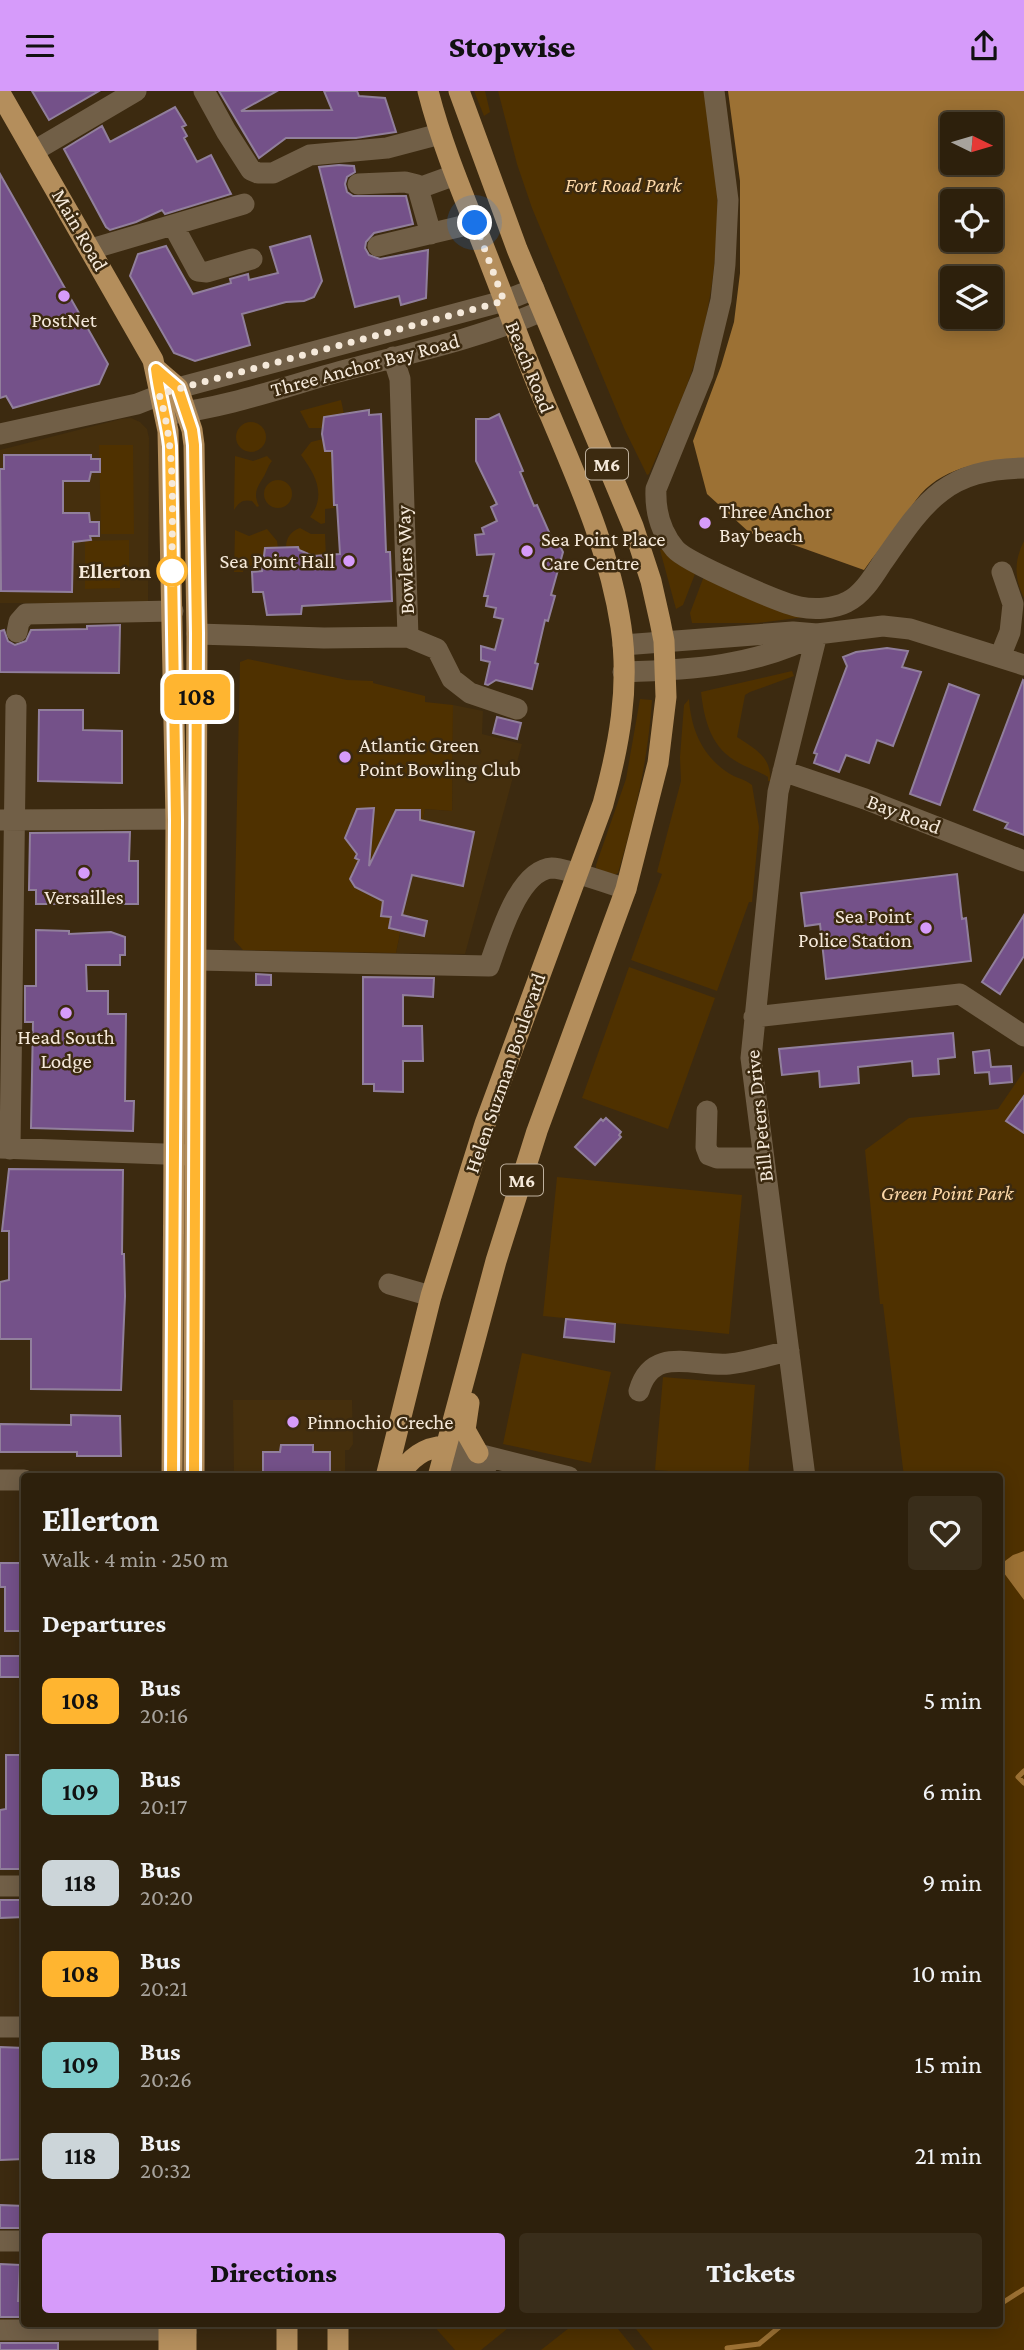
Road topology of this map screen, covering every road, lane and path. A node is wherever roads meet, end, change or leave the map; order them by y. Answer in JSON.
{"nodes":[{"id":1,"x":204,"y":91,"type":"edge"},
{"id":2,"x":428,"y":91,"type":"edge"},
{"id":3,"x":459,"y":91,"type":"edge"},
{"id":4,"x":714,"y":91,"type":"edge"},
{"id":5,"x":134,"y":92,"type":"edge"},
{"id":6,"x":0,"y":93,"type":"edge"},
{"id":7,"x":440,"y":134,"type":"junction"},
{"id":8,"x":34,"y":151,"type":"junction"},
{"id":9,"x":455,"y":175,"type":"junction"},
{"id":10,"x":358,"y":184,"type":"dead end"},
{"id":11,"x":419,"y":188,"type":"junction"},
{"id":12,"x":244,"y":204,"type":"dead end"},
{"id":13,"x":475,"y":223,"type":"junction"},
{"id":14,"x":173,"y":225,"type":"junction"},
{"id":15,"x":431,"y":233,"type":"junction"},
{"id":16,"x":378,"y":246,"type":"dead end"},
{"id":17,"x":91,"y":249,"type":"junction"},
{"id":18,"x":252,"y":259,"type":"dead end"},
{"id":19,"x":534,"y":289,"type":"junction"},
{"id":20,"x":504,"y":301,"type":"junction"},
{"id":21,"x":542,"y":311,"type":"junction"},
{"id":22,"x":512,"y":324,"type":"junction"},
{"id":23,"x":393,"y":357,"type":"junction"},
{"id":24,"x":172,"y":402,"type":"junction"},
{"id":25,"x":0,"y":434,"type":"edge"},
{"id":26,"x":1024,"y":468,"type":"edge"},
{"id":27,"x":1002,"y":572,"type":"dead end"},
{"id":28,"x":173,"y":611,"type":"junction"},
{"id":29,"x":17,"y":632,"type":"dead end"},
{"id":30,"x":197,"y":633,"type":"junction"},
{"id":31,"x":817,"y":634,"type":"junction"},
{"id":32,"x":408,"y":637,"type":"junction"},
{"id":33,"x":664,"y":641,"type":"junction"},
{"id":34,"x":623,"y":645,"type":"junction"},
{"id":35,"x":1000,"y":657,"type":"junction"},
{"id":36,"x":1024,"y":665,"type":"edge"},
{"id":37,"x":666,"y":670,"type":"junction"},
{"id":38,"x":624,"y":672,"type":"junction"},
{"id":39,"x":16,"y":705,"type":"dead end"},
{"id":40,"x":517,"y":709,"type":"dead end"},
{"id":41,"x":783,"y":771,"type":"junction"},
{"id":42,"x":8,"y":820,"type":"edge"},
{"id":43,"x":186,"y":820,"type":"junction"},
{"id":44,"x":1024,"y":861,"type":"edge"},
{"id":45,"x":577,"y":875,"type":"junction"},
{"id":46,"x":626,"y":889,"type":"junction"},
{"id":47,"x":197,"y":960,"type":"junction"},
{"id":48,"x":754,"y":1017,"type":"junction"},
{"id":49,"x":1024,"y":1036,"type":"edge"},
{"id":50,"x":707,"y":1111,"type":"dead end"},
{"id":51,"x":5,"y":1149,"type":"edge"},
{"id":52,"x":175,"y":1154,"type":"junction"},
{"id":53,"x":197,"y":1156,"type":"junction"},
{"id":54,"x":763,"y":1158,"type":"junction"},
{"id":55,"x":496,"y":1261,"type":"junction"},
{"id":56,"x":389,"y":1284,"type":"dead end"},
{"id":57,"x":431,"y":1296,"type":"junction"},
{"id":58,"x":789,"y":1351,"type":"junction"},
{"id":59,"x":639,"y":1391,"type":"dead end"},
{"id":60,"x":446,"y":1446,"type":"junction"},
{"id":61,"x":478,"y":1453,"type":"junction"},
{"id":62,"x":514,"y":1465,"type":"junction"},
{"id":63,"x":172,"y":1473,"type":"edge"},
{"id":64,"x":194,"y":1473,"type":"edge"},
{"id":65,"x":387,"y":1473,"type":"edge"},
{"id":66,"x":401,"y":1473,"type":"edge"},
{"id":67,"x":439,"y":1473,"type":"edge"},
{"id":68,"x":450,"y":1473,"type":"edge"},
{"id":69,"x":551,"y":1473,"type":"edge"},
{"id":70,"x":804,"y":1473,"type":"edge"},
{"id":71,"x":0,"y":1480,"type":"edge"},
{"id":72,"x":21,"y":1480,"type":"edge"},
{"id":73,"x":0,"y":1886,"type":"edge"},
{"id":74,"x":21,"y":1886,"type":"edge"},
{"id":75,"x":0,"y":2027,"type":"edge"},
{"id":76,"x":21,"y":2027,"type":"edge"},
{"id":77,"x":0,"y":2241,"type":"edge"},
{"id":78,"x":21,"y":2241,"type":"edge"},
{"id":79,"x":287,"y":2327,"type":"edge"},
{"id":80,"x":338,"y":2327,"type":"edge"},
{"id":81,"x":0,"y":2330,"type":"edge"},
{"id":82,"x":178,"y":2335,"type":"edge"},
{"id":83,"x":287,"y":2350,"type":"edge"},
{"id":84,"x":338,"y":2350,"type":"edge"}],
"edges":[{"from":1,"to":7,"type":"street"},
{"from":2,"to":7,"type":"main road","name":"Beach Road","number":"M6"},
{"from":3,"to":19,"type":"main road","name":"Beach Road","number":"M6"},
{"from":4,"to":26,"type":"street"},
{"from":5,"to":8,"type":"street"},
{"from":6,"to":8,"type":"main road","name":"Main Road"},
{"from":7,"to":9,"type":"main road","name":"Beach Road","number":"M6"},
{"from":8,"to":17,"type":"main road","name":"Main Road"},
{"from":9,"to":11,"type":"street"},
{"from":9,"to":13,"type":"main road","name":"Beach Road","number":"M6"},
{"from":10,"to":11,"type":"street"},
{"from":11,"to":15,"type":"street"},
{"from":12,"to":14,"type":"street"},
{"from":13,"to":15,"type":"street"},
{"from":13,"to":20,"type":"main road","name":"Beach Road","number":"M6"},
{"from":14,"to":17,"type":"street"},
{"from":14,"to":18,"type":"street"},
{"from":15,"to":16,"type":"street"},
{"from":17,"to":24,"type":"main road","name":"Main Road"},
{"from":19,"to":20,"type":"street","name":"Three Anchor Bay Road"},
{"from":19,"to":21,"type":"main road","name":"Beach Road","number":"M6"},
{"from":20,"to":22,"type":"main road","name":"Beach Road","number":"M6"},
{"from":20,"to":24,"type":"street","name":"Three Anchor Bay Road"},
{"from":21,"to":22,"type":"street","name":"Three Anchor Bay Road"},
{"from":21,"to":33,"type":"main road","name":"Beach Road","number":"M6"},
{"from":22,"to":23,"type":"street","name":"Three Anchor Bay Road"},
{"from":22,"to":34,"type":"main road","name":"Beach Road","number":"M6"},
{"from":23,"to":24,"type":"street","name":"Three Anchor Bay Road"},
{"from":23,"to":32,"type":"street","name":"Bowlers Way"},
{"from":24,"to":25,"type":"street"},
{"from":24,"to":28,"type":"main road"},
{"from":24,"to":30,"type":"main road"},
{"from":27,"to":35,"type":"street"},
{"from":28,"to":29,"type":"street"},
{"from":28,"to":43,"type":"main road"},
{"from":30,"to":32,"type":"street","name":"Bowlers Way"},
{"from":30,"to":43,"type":"main road"},
{"from":31,"to":33,"type":"street"},
{"from":31,"to":35,"type":"street"},
{"from":31,"to":37,"type":"street"},
{"from":31,"to":41,"type":"street","name":"Bill Peters Drive"},
{"from":32,"to":40,"type":"street"},
{"from":33,"to":34,"type":"street"},
{"from":33,"to":37,"type":"main road","name":"Beach Road","number":"M6"},
{"from":34,"to":38,"type":"main road","name":"Beach Road","number":"M6"},
{"from":35,"to":36,"type":"street"},
{"from":37,"to":38,"type":"street"},
{"from":37,"to":46,"type":"main road","number":"M6"},
{"from":38,"to":45,"type":"main road","name":"Helen Suzman Boulevard","number":"M6"},
{"from":39,"to":42,"type":"street"},
{"from":41,"to":44,"type":"street","name":"Bay Road"},
{"from":41,"to":48,"type":"street","name":"Bill Peters Drive"},
{"from":42,"to":43,"type":"street"},
{"from":42,"to":51,"type":"street"},
{"from":43,"to":47,"type":"main road"},
{"from":43,"to":52,"type":"main road"},
{"from":45,"to":46,"type":"street"},
{"from":45,"to":47,"type":"street"},
{"from":45,"to":57,"type":"main road","name":"Helen Suzman Boulevard","number":"M6"},
{"from":46,"to":55,"type":"main road","number":"M6"},
{"from":47,"to":53,"type":"main road"},
{"from":48,"to":49,"type":"street"},
{"from":48,"to":54,"type":"street","name":"Bill Peters Drive"},
{"from":50,"to":54,"type":"street"},
{"from":51,"to":52,"type":"street"},
{"from":52,"to":53,"type":"street"},
{"from":52,"to":63,"type":"main road"},
{"from":53,"to":64,"type":"main road"},
{"from":54,"to":58,"type":"street","name":"Bill Peters Drive"},
{"from":55,"to":60,"type":"main road","number":"M6"},
{"from":55,"to":61,"type":"main road"},
{"from":56,"to":57,"type":"street"},
{"from":57,"to":65,"type":"main road","name":"Helen Suzman Boulevard","number":"M6"},
{"from":58,"to":59,"type":"street"},
{"from":58,"to":70,"type":"street","name":"Bill Peters Drive"},
{"from":60,"to":61,"type":"street"},
{"from":60,"to":66,"type":"main road"},
{"from":60,"to":67,"type":"main road","number":"M6"},
{"from":61,"to":62,"type":"street"},
{"from":62,"to":68,"type":"street"},
{"from":62,"to":69,"type":"street"},
{"from":71,"to":72,"type":"street"},
{"from":73,"to":74,"type":"street"},
{"from":75,"to":76,"type":"street"},
{"from":77,"to":78,"type":"street"},
{"from":79,"to":83,"type":"main road"},
{"from":80,"to":84,"type":"main road"},
{"from":81,"to":82,"type":"street"}]}
